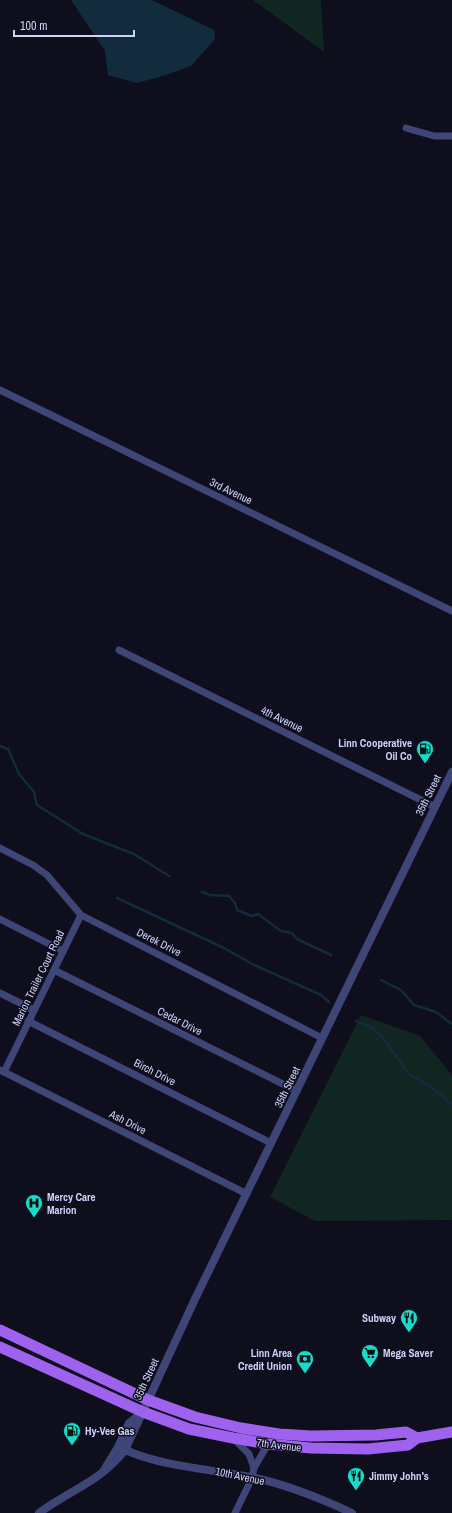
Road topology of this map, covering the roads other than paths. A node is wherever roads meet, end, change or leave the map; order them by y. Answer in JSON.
{"nodes":[{"id":1,"x":406,"y":128,"type":"dead end"},
{"id":2,"x":452,"y":136,"type":"edge"},
{"id":3,"x":0,"y":390,"type":"edge"},
{"id":4,"x":452,"y":610,"type":"edge"},
{"id":5,"x":119,"y":650,"type":"dead end"},
{"id":6,"x":452,"y":772,"type":"edge"},
{"id":7,"x":435,"y":807,"type":"junction"},
{"id":8,"x":0,"y":848,"type":"edge"},
{"id":9,"x":81,"y":915,"type":"junction"},
{"id":10,"x":0,"y":919,"type":"edge"},
{"id":11,"x":63,"y":951,"type":"junction"},
{"id":12,"x":54,"y":970,"type":"junction"},
{"id":13,"x":0,"y":993,"type":"edge"},
{"id":14,"x":34,"y":1010,"type":"junction"},
{"id":15,"x":28,"y":1022,"type":"junction"},
{"id":16,"x":322,"y":1038,"type":"junction"},
{"id":17,"x":2,"y":1071,"type":"edge"},
{"id":18,"x":297,"y":1091,"type":"junction"},
{"id":19,"x":271,"y":1143,"type":"junction"},
{"id":20,"x":247,"y":1194,"type":"junction"},
{"id":21,"x":0,"y":1330,"type":"edge"},
{"id":22,"x":0,"y":1347,"type":"edge"},
{"id":23,"x":148,"y":1400,"type":"junction"},
{"id":24,"x":143,"y":1412,"type":"junction"},
{"id":25,"x":452,"y":1432,"type":"edge"},
{"id":26,"x":233,"y":1438,"type":"junction"},
{"id":27,"x":417,"y":1438,"type":"junction"},
{"id":28,"x":268,"y":1444,"type":"junction"},
{"id":29,"x":125,"y":1450,"type":"junction"},
{"id":30,"x":254,"y":1468,"type":"junction"},
{"id":31,"x":100,"y":1476,"type":"junction"},
{"id":32,"x":252,"y":1478,"type":"junction"},
{"id":33,"x":39,"y":1513,"type":"edge"},
{"id":34,"x":235,"y":1513,"type":"edge"},
{"id":35,"x":352,"y":1513,"type":"edge"}],
"edges":[{"from":1,"to":2,"type":"street"},
{"from":3,"to":4,"type":"street","name":"3rd Avenue"},
{"from":5,"to":7,"type":"street","name":"4th Avenue"},
{"from":6,"to":7,"type":"street","name":"35th Street"},
{"from":7,"to":16,"type":"street","name":"35th Street"},
{"from":8,"to":9,"type":"street","name":"Derek Drive"},
{"from":9,"to":11,"type":"street","name":"Marion Trailer Court Road"},
{"from":9,"to":16,"type":"street","name":"Derek Drive"},
{"from":10,"to":11,"type":"street"},
{"from":11,"to":12,"type":"street","name":"Marion Trailer Court Road"},
{"from":12,"to":14,"type":"street","name":"Marion Trailer Court Road"},
{"from":12,"to":18,"type":"street","name":"Cedar Drive"},
{"from":13,"to":14,"type":"street"},
{"from":14,"to":15,"type":"street","name":"Marion Trailer Court Road"},
{"from":15,"to":17,"type":"street","name":"Marion Trailer Court Road"},
{"from":15,"to":19,"type":"street","name":"Birch Drive"},
{"from":16,"to":18,"type":"street","name":"35th Street"},
{"from":17,"to":20,"type":"street","name":"Ash Drive"},
{"from":18,"to":19,"type":"street","name":"35th Street"},
{"from":19,"to":20,"type":"street","name":"35th Street"},
{"from":20,"to":23,"type":"street","name":"35th Street"},
{"from":21,"to":23,"type":"main road"},
{"from":22,"to":24,"type":"main road"},
{"from":23,"to":24,"type":"street","name":"35th Street"},
{"from":23,"to":27,"type":"main road","name":"7th Avenue"},
{"from":24,"to":26,"type":"main road","name":"7th Avenue"},
{"from":24,"to":29,"type":"street","name":"35th Street"},
{"from":24,"to":31,"type":"street","name":"35th Street"},
{"from":25,"to":27,"type":"main road","name":"7th Avenue"},
{"from":26,"to":28,"type":"main road","name":"7th Avenue"},
{"from":26,"to":30,"type":"street"},
{"from":27,"to":28,"type":"main road","name":"7th Avenue"},
{"from":28,"to":30,"type":"street"},
{"from":29,"to":31,"type":"street","name":"35th Street"},
{"from":29,"to":32,"type":"street","name":"10th Avenue"},
{"from":30,"to":32,"type":"street"},
{"from":31,"to":33,"type":"street","name":"35th Street"},
{"from":32,"to":34,"type":"street"},
{"from":32,"to":35,"type":"street","name":"10th Avenue"}]}
